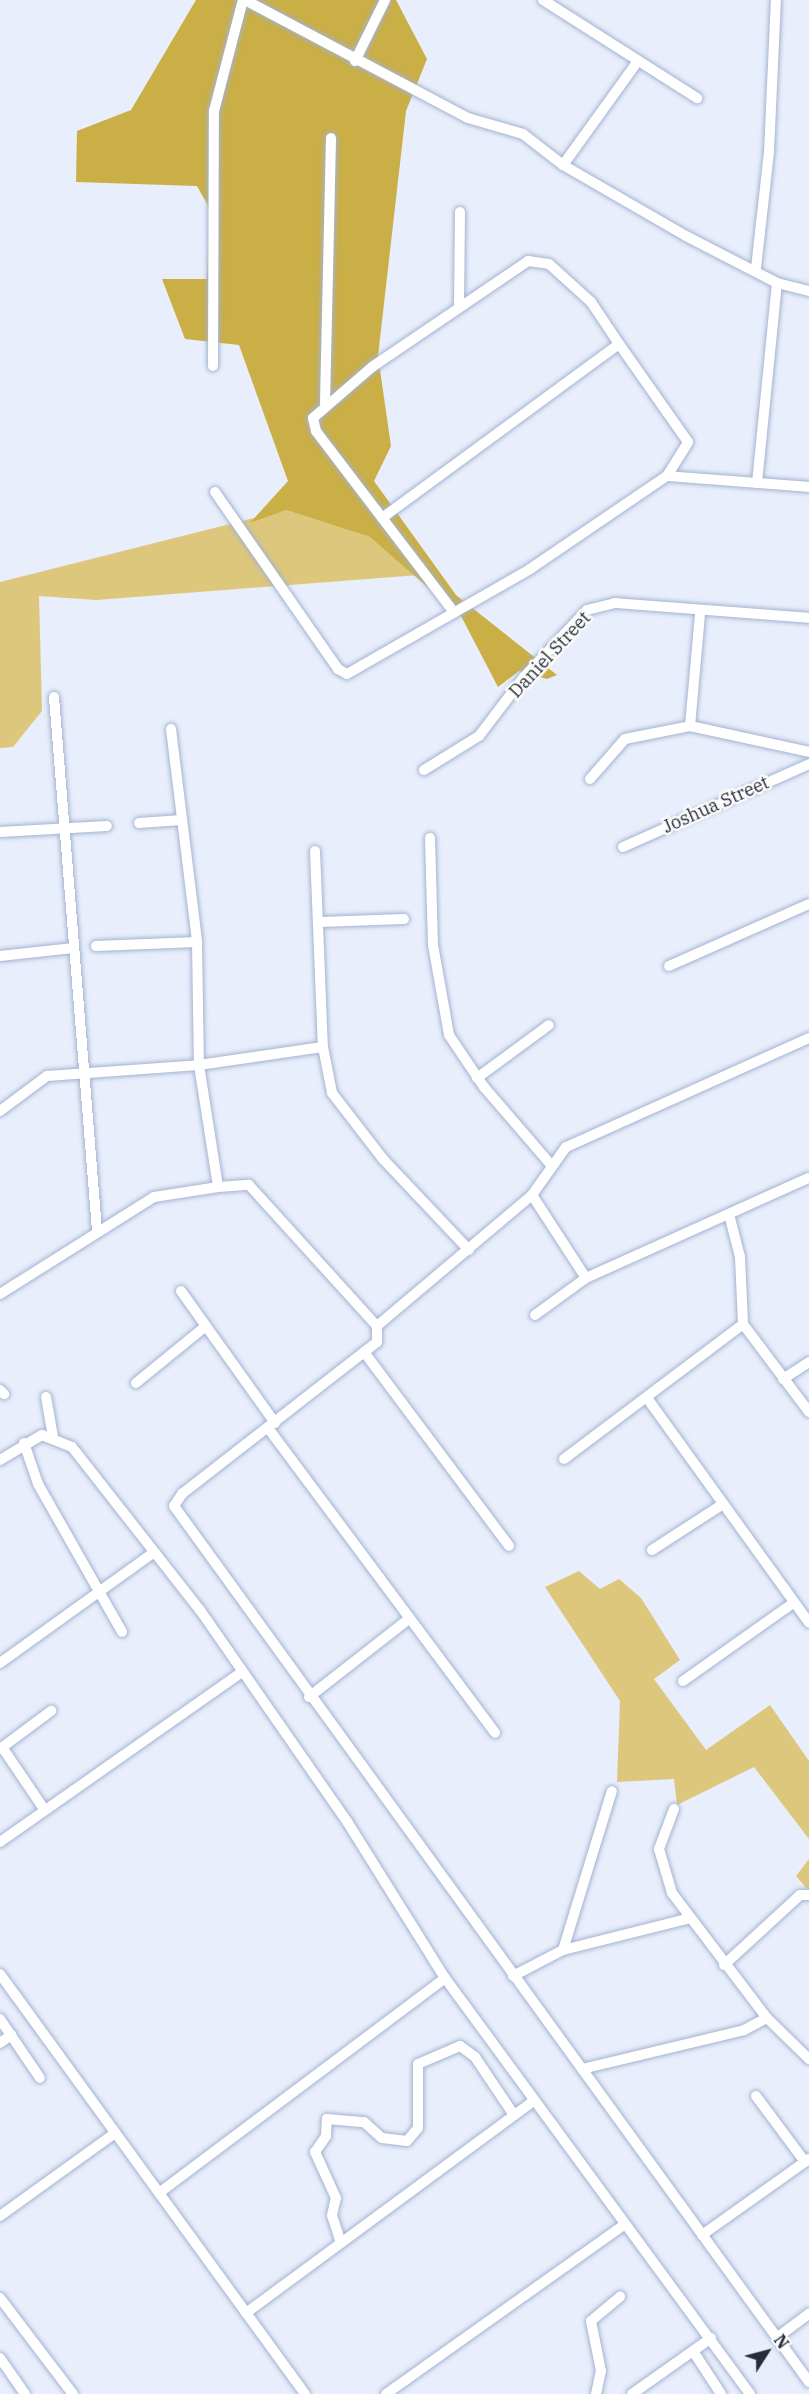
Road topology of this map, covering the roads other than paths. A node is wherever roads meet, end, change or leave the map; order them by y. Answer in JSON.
{"nodes":[{"id":1,"x":244,"y":0,"type":"edge"},
{"id":2,"x":385,"y":0,"type":"edge"},
{"id":3,"x":543,"y":0,"type":"edge"},
{"id":4,"x":776,"y":0,"type":"edge"},
{"id":5,"x":355,"y":61,"type":"junction"},
{"id":6,"x":638,"y":61,"type":"junction"},
{"id":7,"x":697,"y":98,"type":"dead end"},
{"id":8,"x":331,"y":138,"type":"dead end"},
{"id":9,"x":563,"y":165,"type":"junction"},
{"id":10,"x":460,"y":212,"type":"dead end"},
{"id":11,"x":756,"y":268,"type":"junction"},
{"id":12,"x":777,"y":283,"type":"junction"},
{"id":13,"x":809,"y":291,"type":"edge"},
{"id":14,"x":459,"y":307,"type":"junction"},
{"id":15,"x":619,"y":344,"type":"junction"},
{"id":16,"x":213,"y":366,"type":"dead end"},
{"id":17,"x":325,"y":403,"type":"junction"},
{"id":18,"x":667,"y":477,"type":"junction"},
{"id":19,"x":757,"y":483,"type":"junction"},
{"id":20,"x":809,"y":487,"type":"edge"},
{"id":21,"x":215,"y":492,"type":"dead end"},
{"id":22,"x":382,"y":518,"type":"junction"},
{"id":23,"x":453,"y":611,"type":"junction"},
{"id":24,"x":700,"y":613,"type":"junction"},
{"id":25,"x":809,"y":618,"type":"edge"},
{"id":26,"x":54,"y":697,"type":"dead end"},
{"id":27,"x":690,"y":726,"type":"junction"},
{"id":28,"x":171,"y":729,"type":"dead end"},
{"id":29,"x":809,"y":752,"type":"edge"},
{"id":30,"x":809,"y":764,"type":"edge"},
{"id":31,"x":424,"y":770,"type":"dead end"},
{"id":32,"x":590,"y":779,"type":"dead end"},
{"id":33,"x":182,"y":820,"type":"junction"},
{"id":34,"x":139,"y":824,"type":"dead end"},
{"id":35,"x":107,"y":826,"type":"dead end"},
{"id":36,"x":63,"y":827,"type":"junction"},
{"id":37,"x":0,"y":832,"type":"edge"},
{"id":38,"x":430,"y":838,"type":"dead end"},
{"id":39,"x":623,"y":847,"type":"dead end"},
{"id":40,"x":315,"y":851,"type":"dead end"},
{"id":41,"x":809,"y":904,"type":"edge"},
{"id":42,"x":404,"y":919,"type":"dead end"},
{"id":43,"x":320,"y":922,"type":"junction"},
{"id":44,"x":197,"y":942,"type":"junction"},
{"id":45,"x":96,"y":946,"type":"dead end"},
{"id":46,"x":74,"y":948,"type":"junction"},
{"id":47,"x":0,"y":956,"type":"edge"},
{"id":48,"x":669,"y":966,"type":"dead end"},
{"id":49,"x":549,"y":1025,"type":"dead end"},
{"id":50,"x":809,"y":1038,"type":"edge"},
{"id":51,"x":322,"y":1047,"type":"junction"},
{"id":52,"x":199,"y":1065,"type":"junction"},
{"id":53,"x":84,"y":1071,"type":"junction"},
{"id":54,"x":477,"y":1078,"type":"junction"},
{"id":55,"x":0,"y":1111,"type":"edge"},
{"id":56,"x":552,"y":1166,"type":"junction"},
{"id":57,"x":809,"y":1178,"type":"edge"},
{"id":58,"x":218,"y":1187,"type":"junction"},
{"id":59,"x":532,"y":1195,"type":"junction"},
{"id":60,"x":730,"y":1218,"type":"junction"},
{"id":61,"x":97,"y":1230,"type":"junction"},
{"id":62,"x":469,"y":1250,"type":"junction"},
{"id":63,"x":586,"y":1278,"type":"junction"},
{"id":64,"x":181,"y":1292,"type":"dead end"},
{"id":65,"x":0,"y":1294,"type":"edge"},
{"id":66,"x":535,"y":1315,"type":"dead end"},
{"id":67,"x":743,"y":1324,"type":"junction"},
{"id":68,"x":206,"y":1326,"type":"junction"},
{"id":69,"x":377,"y":1326,"type":"junction"},
{"id":70,"x":364,"y":1352,"type":"junction"},
{"id":71,"x":809,"y":1362,"type":"edge"},
{"id":72,"x":783,"y":1379,"type":"junction"},
{"id":73,"x":136,"y":1383,"type":"dead end"},
{"id":74,"x":46,"y":1397,"type":"dead end"},
{"id":75,"x":647,"y":1398,"type":"junction"},
{"id":76,"x":809,"y":1412,"type":"edge"},
{"id":77,"x":272,"y":1426,"type":"junction"},
{"id":78,"x":52,"y":1435,"type":"junction"},
{"id":79,"x":24,"y":1443,"type":"junction"},
{"id":80,"x":564,"y":1459,"type":"dead end"},
{"id":81,"x":0,"y":1460,"type":"edge"},
{"id":82,"x":720,"y":1506,"type":"junction"},
{"id":83,"x":509,"y":1546,"type":"dead end"},
{"id":84,"x":652,"y":1550,"type":"dead end"},
{"id":85,"x":153,"y":1553,"type":"junction"},
{"id":86,"x":99,"y":1588,"type":"junction"},
{"id":87,"x":793,"y":1603,"type":"junction"},
{"id":88,"x":409,"y":1619,"type":"junction"},
{"id":89,"x":809,"y":1623,"type":"edge"},
{"id":90,"x":122,"y":1632,"type":"dead end"},
{"id":91,"x":0,"y":1663,"type":"edge"},
{"id":92,"x":242,"y":1672,"type":"junction"},
{"id":93,"x":683,"y":1681,"type":"dead end"},
{"id":94,"x":309,"y":1697,"type":"junction"},
{"id":95,"x":51,"y":1711,"type":"dead end"},
{"id":96,"x":495,"y":1733,"type":"dead end"},
{"id":97,"x":1,"y":1748,"type":"edge"},
{"id":98,"x":612,"y":1791,"type":"dead end"},
{"id":99,"x":44,"y":1809,"type":"junction"},
{"id":100,"x":674,"y":1809,"type":"dead end"},
{"id":101,"x":2,"y":1838,"type":"edge"},
{"id":102,"x":809,"y":1894,"type":"edge"},
{"id":103,"x":686,"y":1919,"type":"junction"},
{"id":104,"x":563,"y":1950,"type":"junction"},
{"id":105,"x":724,"y":1965,"type":"junction"},
{"id":106,"x":513,"y":1976,"type":"junction"},
{"id":107,"x":1,"y":1978,"type":"edge"},
{"id":108,"x":445,"y":1978,"type":"junction"},
{"id":109,"x":767,"y":2018,"type":"junction"},
{"id":110,"x":0,"y":2019,"type":"edge"},
{"id":111,"x":11,"y":2035,"type":"junction"},
{"id":112,"x":0,"y":2043,"type":"edge"},
{"id":113,"x":809,"y":2060,"type":"edge"},
{"id":114,"x":582,"y":2069,"type":"junction"},
{"id":115,"x":40,"y":2078,"type":"dead end"},
{"id":116,"x":756,"y":2096,"type":"dead end"},
{"id":117,"x":534,"y":2101,"type":"junction"},
{"id":118,"x":514,"y":2115,"type":"junction"},
{"id":119,"x":115,"y":2133,"type":"junction"},
{"id":120,"x":807,"y":2161,"type":"edge"},
{"id":121,"x":159,"y":2193,"type":"junction"},
{"id":122,"x":0,"y":2216,"type":"edge"},
{"id":123,"x":625,"y":2223,"type":"junction"},
{"id":124,"x":702,"y":2235,"type":"junction"},
{"id":125,"x":341,"y":2243,"type":"junction"},
{"id":126,"x":620,"y":2297,"type":"dead end"},
{"id":127,"x":0,"y":2298,"type":"edge"},
{"id":128,"x":246,"y":2313,"type":"junction"},
{"id":129,"x":809,"y":2314,"type":"edge"},
{"id":130,"x":778,"y":2337,"type":"junction"},
{"id":131,"x":711,"y":2338,"type":"junction"},
{"id":132,"x":693,"y":2351,"type":"junction"},
{"id":133,"x":1,"y":2362,"type":"edge"},
{"id":134,"x":809,"y":2382,"type":"edge"},
{"id":135,"x":26,"y":2394,"type":"edge"},
{"id":136,"x":74,"y":2394,"type":"edge"},
{"id":137,"x":305,"y":2394,"type":"edge"},
{"id":138,"x":386,"y":2394,"type":"edge"},
{"id":139,"x":596,"y":2394,"type":"edge"},
{"id":140,"x":632,"y":2394,"type":"edge"},
{"id":141,"x":721,"y":2394,"type":"edge"},
{"id":142,"x":750,"y":2394,"type":"edge"}],
"edges":[{"from":1,"to":5,"type":"street"},
{"from":1,"to":16,"type":"street"},
{"from":2,"to":5,"type":"street"},
{"from":3,"to":6,"type":"street"},
{"from":4,"to":11,"type":"street"},
{"from":5,"to":9,"type":"street"},
{"from":6,"to":7,"type":"street"},
{"from":6,"to":9,"type":"street"},
{"from":8,"to":17,"type":"street"},
{"from":9,"to":11,"type":"street"},
{"from":10,"to":14,"type":"street"},
{"from":11,"to":12,"type":"street"},
{"from":12,"to":13,"type":"street"},
{"from":12,"to":19,"type":"street"},
{"from":14,"to":15,"type":"street"},
{"from":14,"to":17,"type":"street"},
{"from":15,"to":18,"type":"street"},
{"from":15,"to":22,"type":"street"},
{"from":17,"to":22,"type":"street"},
{"from":18,"to":19,"type":"street"},
{"from":18,"to":23,"type":"street"},
{"from":19,"to":20,"type":"street"},
{"from":21,"to":23,"type":"street"},
{"from":22,"to":23,"type":"street"},
{"from":24,"to":25,"type":"street","name":"Daniel Street"},
{"from":24,"to":27,"type":"street"},
{"from":24,"to":31,"type":"street","name":"Daniel Street"},
{"from":26,"to":36,"type":"street"},
{"from":27,"to":29,"type":"street"},
{"from":27,"to":32,"type":"street"},
{"from":28,"to":33,"type":"street"},
{"from":30,"to":39,"type":"street","name":"Joshua Street"},
{"from":33,"to":34,"type":"street"},
{"from":33,"to":44,"type":"street"},
{"from":35,"to":36,"type":"street"},
{"from":36,"to":37,"type":"street"},
{"from":36,"to":46,"type":"street"},
{"from":38,"to":54,"type":"street"},
{"from":40,"to":43,"type":"street"},
{"from":41,"to":48,"type":"street"},
{"from":42,"to":43,"type":"street"},
{"from":43,"to":51,"type":"street"},
{"from":44,"to":45,"type":"street"},
{"from":44,"to":52,"type":"street"},
{"from":46,"to":47,"type":"street"},
{"from":46,"to":53,"type":"street"},
{"from":49,"to":54,"type":"street"},
{"from":50,"to":56,"type":"street"},
{"from":51,"to":52,"type":"street"},
{"from":51,"to":62,"type":"street"},
{"from":52,"to":53,"type":"street"},
{"from":52,"to":58,"type":"street"},
{"from":53,"to":55,"type":"street"},
{"from":53,"to":61,"type":"street"},
{"from":54,"to":56,"type":"street"},
{"from":56,"to":59,"type":"street"},
{"from":57,"to":60,"type":"street"},
{"from":58,"to":61,"type":"street"},
{"from":58,"to":69,"type":"street"},
{"from":59,"to":62,"type":"street"},
{"from":59,"to":63,"type":"street"},
{"from":60,"to":63,"type":"street"},
{"from":60,"to":67,"type":"street"},
{"from":61,"to":65,"type":"street"},
{"from":62,"to":69,"type":"street"},
{"from":63,"to":66,"type":"street"},
{"from":64,"to":68,"type":"street"},
{"from":67,"to":72,"type":"street"},
{"from":67,"to":75,"type":"street"},
{"from":68,"to":73,"type":"street"},
{"from":68,"to":77,"type":"street"},
{"from":69,"to":70,"type":"street"},
{"from":70,"to":77,"type":"street"},
{"from":70,"to":83,"type":"street"},
{"from":71,"to":72,"type":"street"},
{"from":72,"to":76,"type":"street"},
{"from":74,"to":78,"type":"street"},
{"from":75,"to":80,"type":"street"},
{"from":75,"to":82,"type":"street"},
{"from":77,"to":88,"type":"street"},
{"from":77,"to":94,"type":"street"},
{"from":78,"to":79,"type":"street"},
{"from":78,"to":85,"type":"street"},
{"from":79,"to":81,"type":"street"},
{"from":79,"to":86,"type":"street"},
{"from":82,"to":84,"type":"street"},
{"from":82,"to":87,"type":"street"},
{"from":85,"to":86,"type":"street"},
{"from":85,"to":92,"type":"street"},
{"from":86,"to":90,"type":"street"},
{"from":86,"to":91,"type":"street"},
{"from":87,"to":89,"type":"street"},
{"from":87,"to":93,"type":"street"},
{"from":88,"to":94,"type":"street"},
{"from":88,"to":96,"type":"street"},
{"from":92,"to":99,"type":"street"},
{"from":92,"to":108,"type":"street"},
{"from":94,"to":106,"type":"street"},
{"from":95,"to":97,"type":"street"},
{"from":97,"to":99,"type":"street"},
{"from":98,"to":104,"type":"street"},
{"from":99,"to":101,"type":"street"},
{"from":100,"to":103,"type":"street"},
{"from":102,"to":105,"type":"street"},
{"from":103,"to":104,"type":"street"},
{"from":103,"to":105,"type":"street"},
{"from":104,"to":106,"type":"street"},
{"from":105,"to":109,"type":"street"},
{"from":106,"to":114,"type":"street"},
{"from":107,"to":119,"type":"street"},
{"from":108,"to":117,"type":"street"},
{"from":108,"to":121,"type":"street"},
{"from":109,"to":113,"type":"street"},
{"from":109,"to":114,"type":"street"},
{"from":110,"to":111,"type":"street"},
{"from":111,"to":112,"type":"street"},
{"from":111,"to":115,"type":"street"},
{"from":114,"to":124,"type":"street"},
{"from":116,"to":120,"type":"street"},
{"from":117,"to":118,"type":"street"},
{"from":117,"to":123,"type":"street"},
{"from":118,"to":125,"type":"street"},
{"from":118,"to":125,"type":"street"},
{"from":119,"to":121,"type":"street"},
{"from":119,"to":122,"type":"street"},
{"from":120,"to":124,"type":"street"},
{"from":121,"to":128,"type":"street"},
{"from":123,"to":131,"type":"street"},
{"from":123,"to":138,"type":"street"},
{"from":124,"to":130,"type":"street"},
{"from":125,"to":128,"type":"street"},
{"from":126,"to":139,"type":"street"},
{"from":127,"to":136,"type":"street"},
{"from":128,"to":137,"type":"street"},
{"from":129,"to":130,"type":"street"},
{"from":130,"to":134,"type":"street"},
{"from":131,"to":132,"type":"street"},
{"from":131,"to":142,"type":"street"},
{"from":132,"to":140,"type":"street"},
{"from":132,"to":141,"type":"street"},
{"from":133,"to":135,"type":"street"}]}
